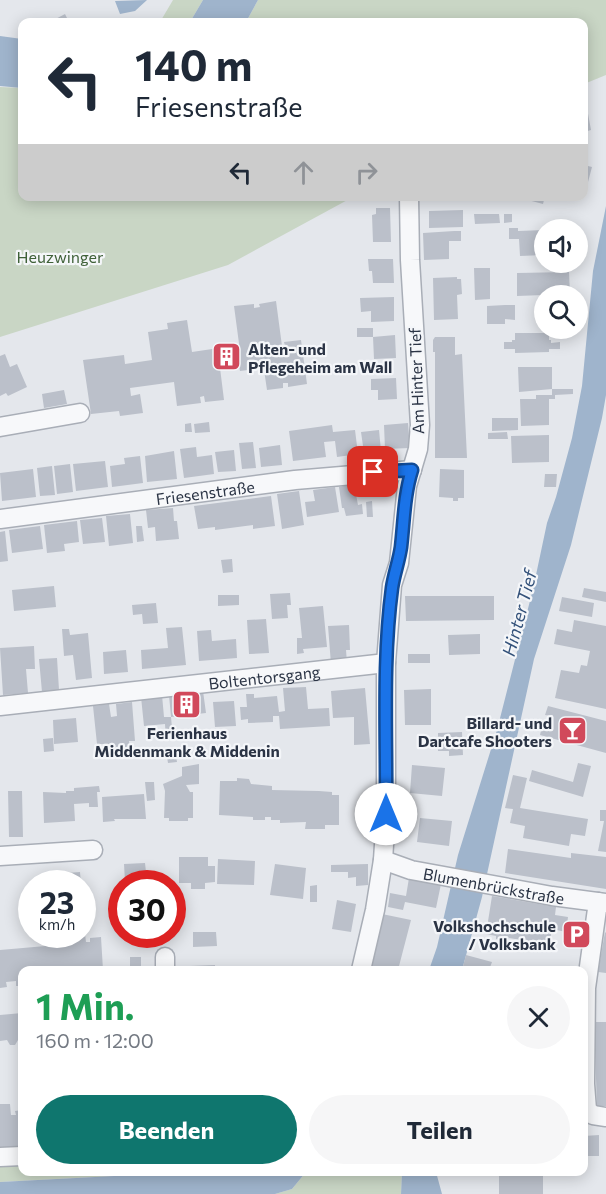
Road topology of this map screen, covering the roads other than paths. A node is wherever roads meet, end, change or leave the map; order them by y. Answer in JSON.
{"nodes":[{"id":1,"x":409,"y":201,"type":"edge"},
{"id":2,"x":80,"y":413,"type":"dead end"},
{"id":3,"x":0,"y":427,"type":"edge"},
{"id":4,"x":412,"y":470,"type":"junction"},
{"id":5,"x":0,"y":519,"type":"edge"},
{"id":6,"x":386,"y":663,"type":"junction"},
{"id":7,"x":0,"y":706,"type":"edge"},
{"id":8,"x":93,"y":850,"type":"dead end"},
{"id":9,"x":0,"y":856,"type":"edge"},
{"id":10,"x":383,"y":860,"type":"junction"},
{"id":11,"x":602,"y":903,"type":"edge"},
{"id":12,"x":362,"y":966,"type":"edge"},
{"id":13,"x":588,"y":977,"type":"edge"},
{"id":14,"x":588,"y":1111,"type":"edge"},
{"id":15,"x":605,"y":1117,"type":"edge"},
{"id":16,"x":18,"y":1156,"type":"edge"},
{"id":17,"x":0,"y":1157,"type":"edge"}],
"edges":[{"from":1,"to":4,"type":"street","name":"Am Hinter Tief"},
{"from":2,"to":3,"type":"street"},
{"from":4,"to":5,"type":"street","name":"Friesenstraße"},
{"from":4,"to":6,"type":"street","name":"Am Hinter Tief"},
{"from":6,"to":7,"type":"street","name":"Boltentorsgang"},
{"from":6,"to":10,"type":"street","name":"Am Hinter Tief"},
{"from":8,"to":9,"type":"street"},
{"from":10,"to":11,"type":"street","name":"Blumenbrückstraße"},
{"from":10,"to":12,"type":"street","name":"Am Hinter Tief"},
{"from":11,"to":13,"type":"street"},
{"from":14,"to":15,"type":"street"},
{"from":16,"to":17,"type":"street"}]}
